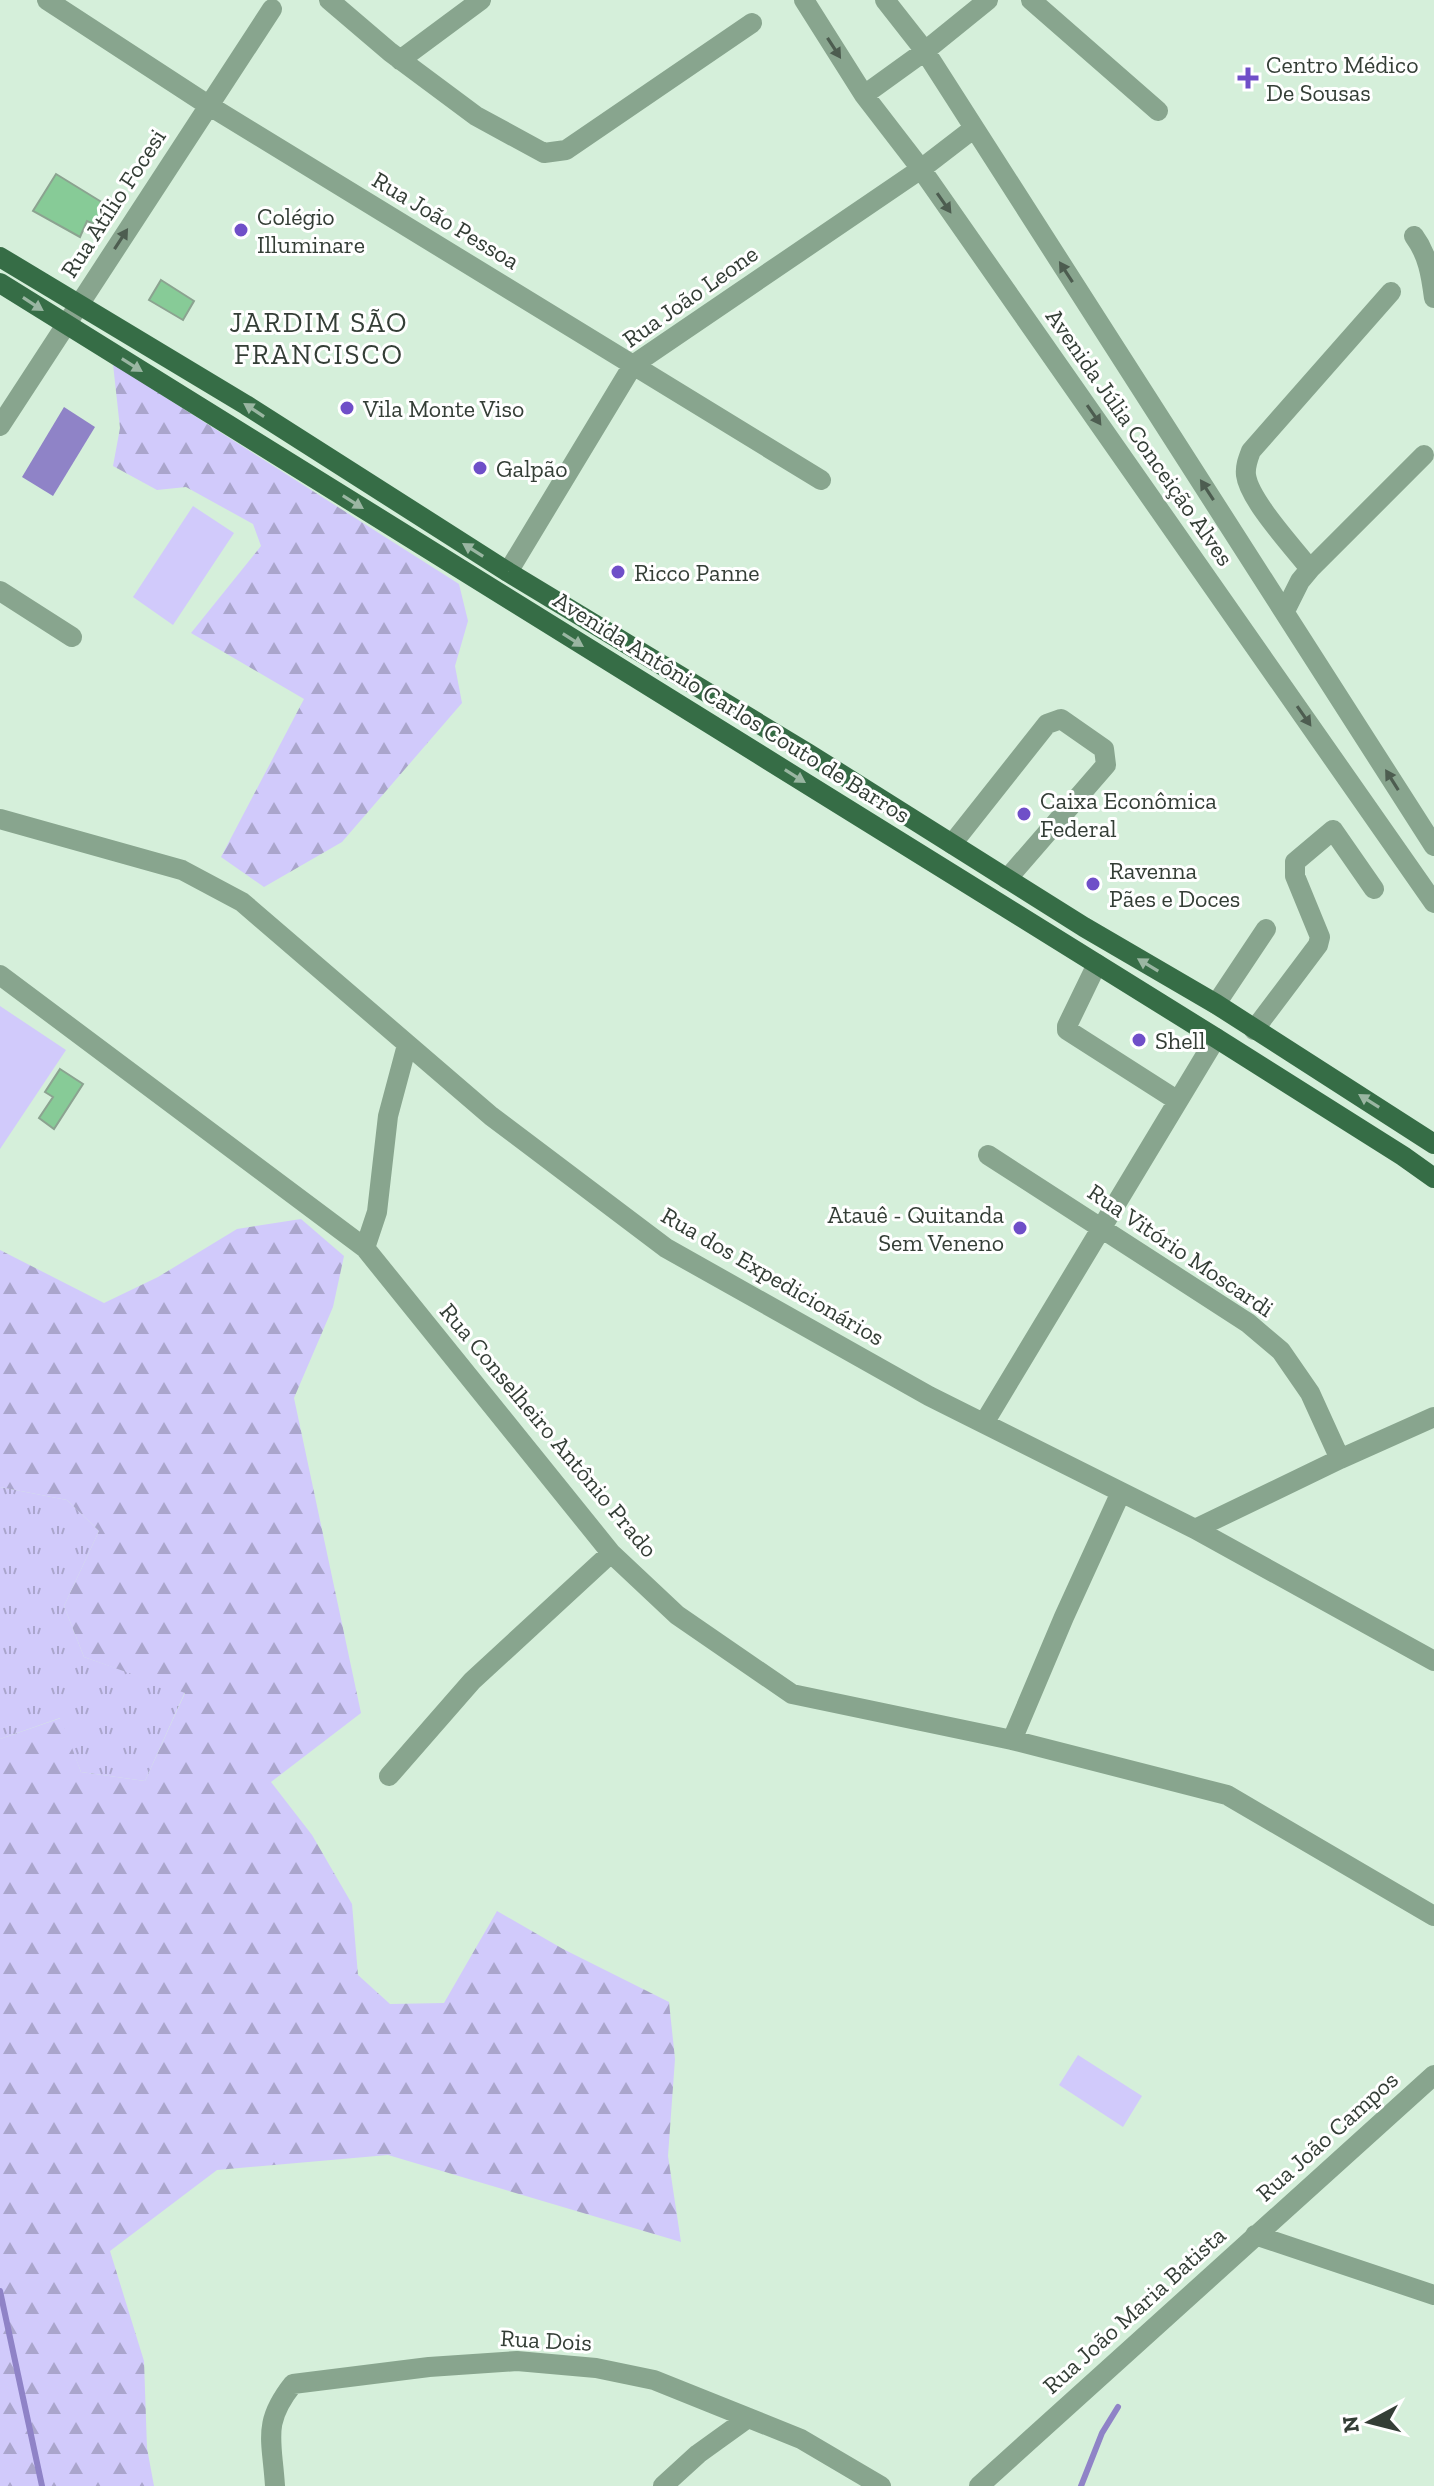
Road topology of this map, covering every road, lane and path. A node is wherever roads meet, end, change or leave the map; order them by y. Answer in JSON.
{"nodes":[{"id":1,"x":47,"y":0,"type":"edge"},
{"id":2,"x":329,"y":0,"type":"edge"},
{"id":3,"x":481,"y":0,"type":"edge"},
{"id":4,"x":804,"y":0,"type":"edge"},
{"id":5,"x":885,"y":0,"type":"edge"},
{"id":6,"x":988,"y":0,"type":"edge"},
{"id":7,"x":1031,"y":0,"type":"edge"},
{"id":8,"x":272,"y":9,"type":"dead end"},
{"id":9,"x":752,"y":23,"type":"dead end"},
{"id":10,"x":925,"y":51,"type":"junction"},
{"id":11,"x":400,"y":60,"type":"junction"},
{"id":12,"x":864,"y":95,"type":"junction"},
{"id":13,"x":208,"y":105,"type":"junction"},
{"id":14,"x":1158,"y":111,"type":"dead end"},
{"id":15,"x":973,"y":129,"type":"junction"},
{"id":16,"x":921,"y":169,"type":"junction"},
{"id":17,"x":1414,"y":236,"type":"dead end"},
{"id":18,"x":0,"y":257,"type":"edge"},
{"id":19,"x":0,"y":283,"type":"edge"},
{"id":20,"x":1391,"y":292,"type":"dead end"},
{"id":21,"x":1434,"y":298,"type":"edge"},
{"id":22,"x":78,"y":305,"type":"junction"},
{"id":23,"x":65,"y":324,"type":"junction"},
{"id":24,"x":633,"y":365,"type":"junction"},
{"id":25,"x":0,"y":426,"type":"edge"},
{"id":26,"x":1424,"y":455,"type":"dead end"},
{"id":27,"x":821,"y":480,"type":"dead end"},
{"id":28,"x":1310,"y":569,"type":"junction"},
{"id":29,"x":508,"y":572,"type":"junction"},
{"id":30,"x":0,"y":591,"type":"edge"},
{"id":31,"x":1285,"y":611,"type":"junction"},
{"id":32,"x":72,"y":637,"type":"dead end"},
{"id":33,"x":0,"y":819,"type":"edge"},
{"id":34,"x":952,"y":844,"type":"junction"},
{"id":35,"x":1434,"y":846,"type":"edge"},
{"id":36,"x":1007,"y":879,"type":"junction"},
{"id":37,"x":1374,"y":889,"type":"dead end"},
{"id":38,"x":1430,"y":889,"type":"edge"},
{"id":39,"x":1266,"y":929,"type":"dead end"},
{"id":40,"x":1097,"y":964,"type":"junction"},
{"id":41,"x":0,"y":975,"type":"edge"},
{"id":42,"x":1216,"y":1004,"type":"junction"},
{"id":43,"x":1254,"y":1030,"type":"junction"},
{"id":44,"x":1216,"y":1038,"type":"junction"},
{"id":45,"x":407,"y":1045,"type":"junction"},
{"id":46,"x":1178,"y":1101,"type":"junction"},
{"id":47,"x":1434,"y":1144,"type":"edge"},
{"id":48,"x":988,"y":1155,"type":"dead end"},
{"id":49,"x":1434,"y":1178,"type":"edge"},
{"id":50,"x":1104,"y":1228,"type":"junction"},
{"id":51,"x":365,"y":1248,"type":"junction"},
{"id":52,"x":1434,"y":1417,"type":"edge"},
{"id":53,"x":984,"y":1423,"type":"junction"},
{"id":54,"x":1340,"y":1459,"type":"junction"},
{"id":55,"x":1121,"y":1492,"type":"junction"},
{"id":56,"x":1195,"y":1529,"type":"junction"},
{"id":57,"x":611,"y":1553,"type":"junction"},
{"id":58,"x":1434,"y":1661,"type":"edge"},
{"id":59,"x":1012,"y":1740,"type":"junction"},
{"id":60,"x":389,"y":1776,"type":"dead end"},
{"id":61,"x":1434,"y":1916,"type":"edge"},
{"id":62,"x":1434,"y":2075,"type":"edge"},
{"id":63,"x":1255,"y":2235,"type":"junction"},
{"id":64,"x":1434,"y":2295,"type":"edge"},
{"id":65,"x":748,"y":2418,"type":"junction"},
{"id":66,"x":275,"y":2486,"type":"edge"},
{"id":67,"x":663,"y":2486,"type":"edge"},
{"id":68,"x":881,"y":2486,"type":"edge"},
{"id":69,"x":979,"y":2486,"type":"edge"}],
"edges":[{"from":1,"to":13,"type":"street","name":"Rua João Pessoa"},
{"from":2,"to":11,"type":"street"},
{"from":3,"to":11,"type":"street"},
{"from":4,"to":12,"type":"street","name":"Avenida Júlia Conceição Alves","one_way":true},
{"from":5,"to":10,"type":"street","name":"Avenida Júlia Conceição Alves"},
{"from":6,"to":10,"type":"street"},
{"from":7,"to":14,"type":"street"},
{"from":8,"to":13,"type":"street","name":"Rua Atílio Focesi"},
{"from":9,"to":11,"type":"street"},
{"from":10,"to":12,"type":"street"},
{"from":10,"to":15,"type":"street","name":"Avenida Júlia Conceição Alves"},
{"from":12,"to":16,"type":"street","name":"Avenida Júlia Conceição Alves"},
{"from":22,"to":13,"type":"street","name":"Rua Atílio Focesi","one_way":true},
{"from":13,"to":24,"type":"street","name":"Rua João Pessoa"},
{"from":15,"to":16,"type":"street","name":"Rua João Leone"},
{"from":31,"to":15,"type":"street","name":"Avenida Júlia Conceição Alves","one_way":true},
{"from":16,"to":24,"type":"street","name":"Rua João Leone"},
{"from":16,"to":38,"type":"street","name":"Avenida Júlia Conceição Alves","one_way":true},
{"from":17,"to":21,"type":"street"},
{"from":18,"to":22,"type":"main road","name":"Avenida Antônio Carlos Couto de Barros"},
{"from":19,"to":23,"type":"main road","name":"Avenida Antônio Carlos Couto de Barros","one_way":true},
{"from":20,"to":28,"type":"street"},
{"from":22,"to":23,"type":"street","name":"Rua Atílio Focesi"},
{"from":29,"to":22,"type":"main road","name":"Avenida Antônio Carlos Couto de Barros","one_way":true},
{"from":23,"to":25,"type":"street","name":"Rua Atílio Focesi"},
{"from":23,"to":40,"type":"main road","name":"Avenida Antônio Carlos Couto de Barros","one_way":true},
{"from":24,"to":27,"type":"street","name":"Rua João Pessoa"},
{"from":24,"to":29,"type":"street","name":"Rua João Leone"},
{"from":26,"to":28,"type":"street"},
{"from":28,"to":31,"type":"street"},
{"from":29,"to":34,"type":"main road","name":"Avenida Antônio Carlos Couto de Barros"},
{"from":30,"to":32,"type":"street"},
{"from":35,"to":31,"type":"street","name":"Avenida Júlia Conceição Alves","one_way":true},
{"from":33,"to":45,"type":"street","name":"Rua dos Expedicionários"},
{"from":34,"to":36,"type":"main road","name":"Avenida Antônio Carlos Couto de Barros"},
{"from":34,"to":36,"type":"street"},
{"from":42,"to":36,"type":"main road","name":"Avenida Antônio Carlos Couto de Barros","one_way":true},
{"from":37,"to":43,"type":"street"},
{"from":39,"to":42,"type":"street"},
{"from":40,"to":44,"type":"main road","name":"Avenida Antônio Carlos Couto de Barros"},
{"from":40,"to":46,"type":"street"},
{"from":41,"to":51,"type":"street","name":"Rua Conselheiro Antônio Prado"},
{"from":42,"to":43,"type":"main road","name":"Avenida Antônio Carlos Couto de Barros"},
{"from":47,"to":43,"type":"main road","name":"Avenida Antônio Carlos Couto de Barros","one_way":true},
{"from":44,"to":46,"type":"street"},
{"from":44,"to":49,"type":"main road","name":"Avenida Antônio Carlos Couto de Barros"},
{"from":45,"to":51,"type":"street"},
{"from":45,"to":53,"type":"street","name":"Rua dos Expedicionários"},
{"from":46,"to":50,"type":"street"},
{"from":48,"to":50,"type":"street","name":"Rua Vitório Moscardi"},
{"from":50,"to":53,"type":"street"},
{"from":50,"to":54,"type":"street","name":"Rua Vitório Moscardi"},
{"from":51,"to":57,"type":"street","name":"Rua Conselheiro Antônio Prado"},
{"from":52,"to":54,"type":"street"},
{"from":53,"to":55,"type":"street","name":"Rua dos Expedicionários"},
{"from":54,"to":56,"type":"street"},
{"from":55,"to":56,"type":"street","name":"Rua dos Expedicionários"},
{"from":55,"to":59,"type":"street"},
{"from":56,"to":58,"type":"street","name":"Rua dos Expedicionários"},
{"from":57,"to":59,"type":"street","name":"Rua Conselheiro Antônio Prado"},
{"from":57,"to":60,"type":"street"},
{"from":59,"to":61,"type":"street","name":"Rua Conselheiro Antônio Prado"},
{"from":62,"to":63,"type":"street","name":"Rua João Campos"},
{"from":63,"to":64,"type":"street","name":"Rua João Maria Batista"},
{"from":63,"to":69,"type":"street","name":"Rua João Maria Batista"},
{"from":65,"to":66,"type":"street","name":"Rua Dois"},
{"from":65,"to":67,"type":"street"},
{"from":65,"to":68,"type":"street","name":"Rua Dois"}]}
